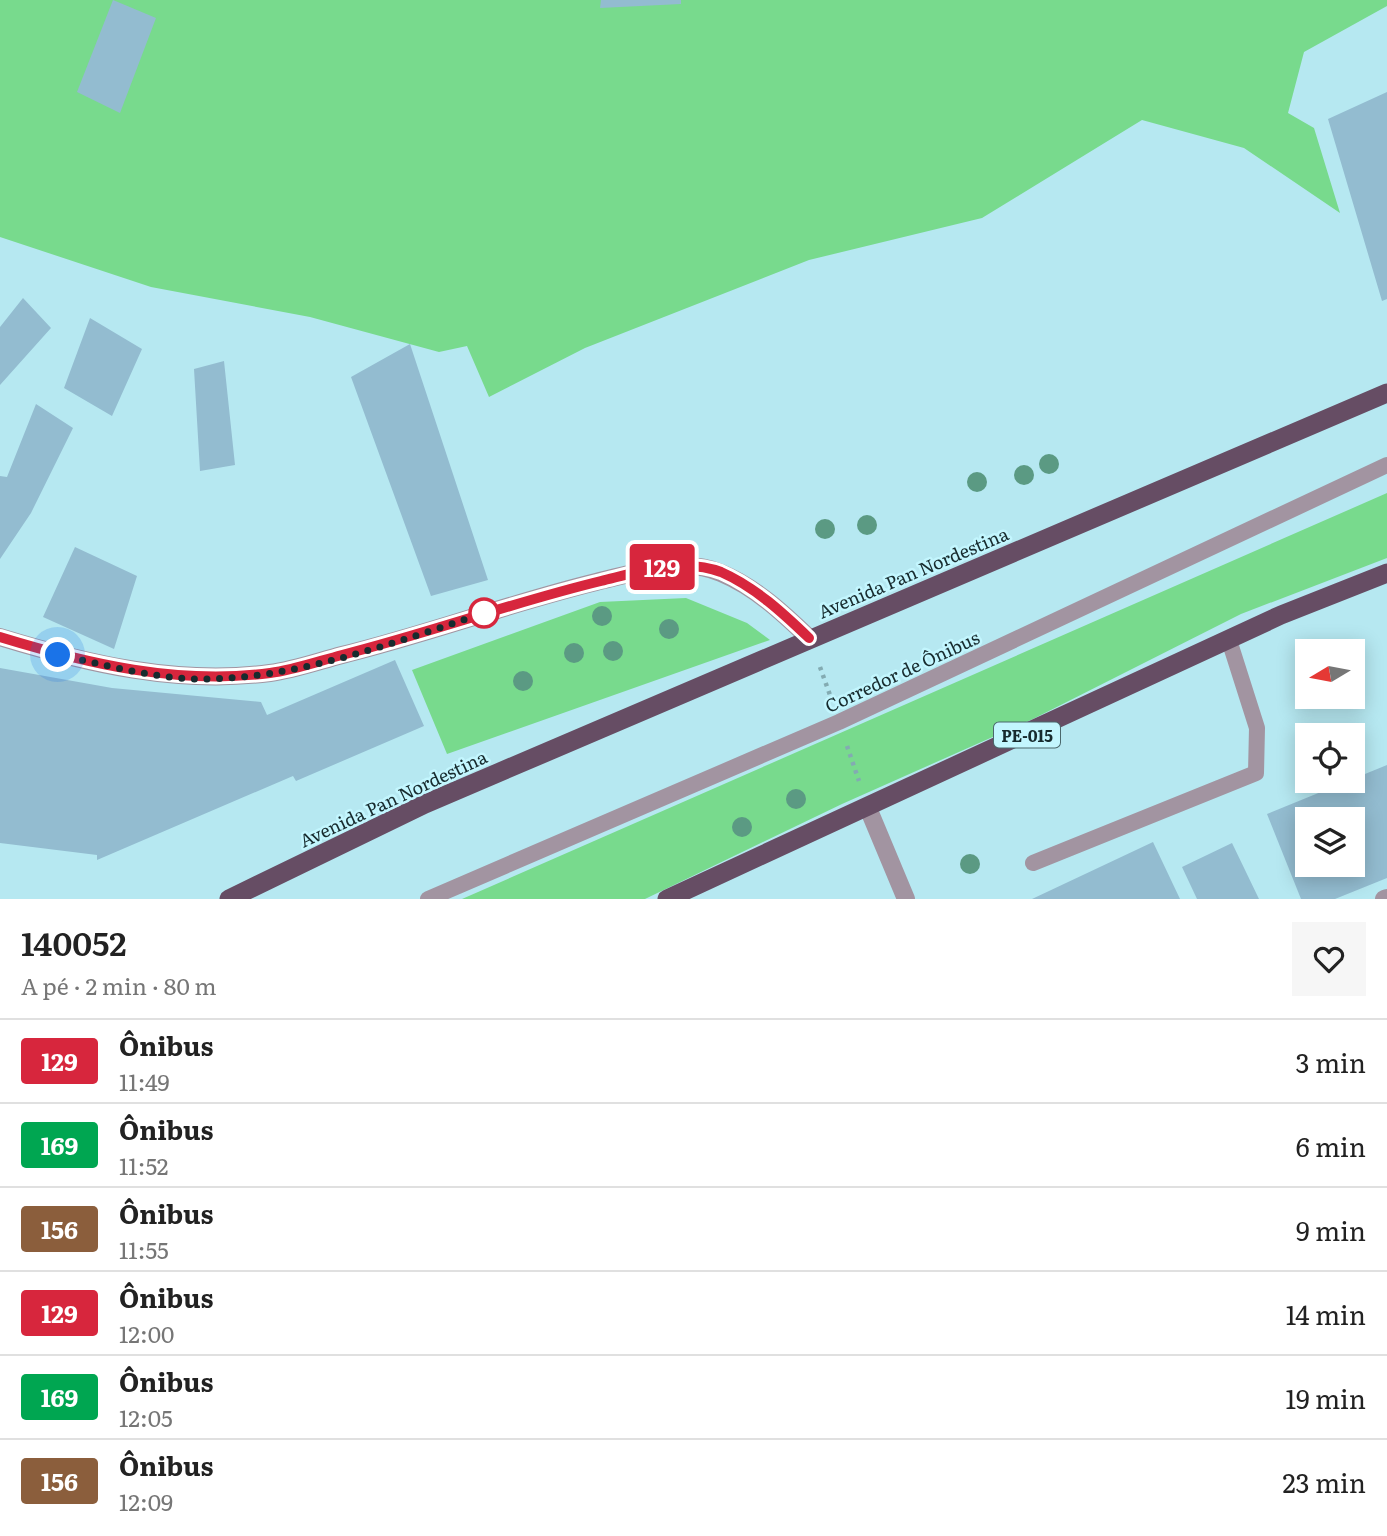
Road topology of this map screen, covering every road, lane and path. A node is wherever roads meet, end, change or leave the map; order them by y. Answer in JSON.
{"nodes":[{"id":1,"x":1387,"y":393,"type":"edge"},
{"id":2,"x":1387,"y":465,"type":"edge"},
{"id":3,"x":1387,"y":573,"type":"edge"},
{"id":4,"x":0,"y":637,"type":"edge"},
{"id":5,"x":809,"y":638,"type":"junction"},
{"id":6,"x":1229,"y":640,"type":"junction"},
{"id":7,"x":868,"y":808,"type":"junction"},
{"id":8,"x":1033,"y":863,"type":"dead end"},
{"id":9,"x":229,"y":899,"type":"edge"},
{"id":10,"x":428,"y":899,"type":"edge"},
{"id":11,"x":667,"y":899,"type":"edge"},
{"id":12,"x":906,"y":899,"type":"edge"}],
"edges":[{"from":1,"to":5,"type":"highway","name":"Avenida Pan Nordestina"},
{"from":2,"to":10,"type":"lane","name":"Corredor de Ônibus"},
{"from":3,"to":6,"type":"highway","number":"PE-015"},
{"from":4,"to":5,"type":"street"},
{"from":5,"to":9,"type":"highway","name":"Avenida Pan Nordestina"},
{"from":6,"to":7,"type":"highway","number":"PE-015"},
{"from":6,"to":8,"type":"lane"},
{"from":7,"to":11,"type":"highway","number":"PE-015"},
{"from":7,"to":12,"type":"street"}]}
